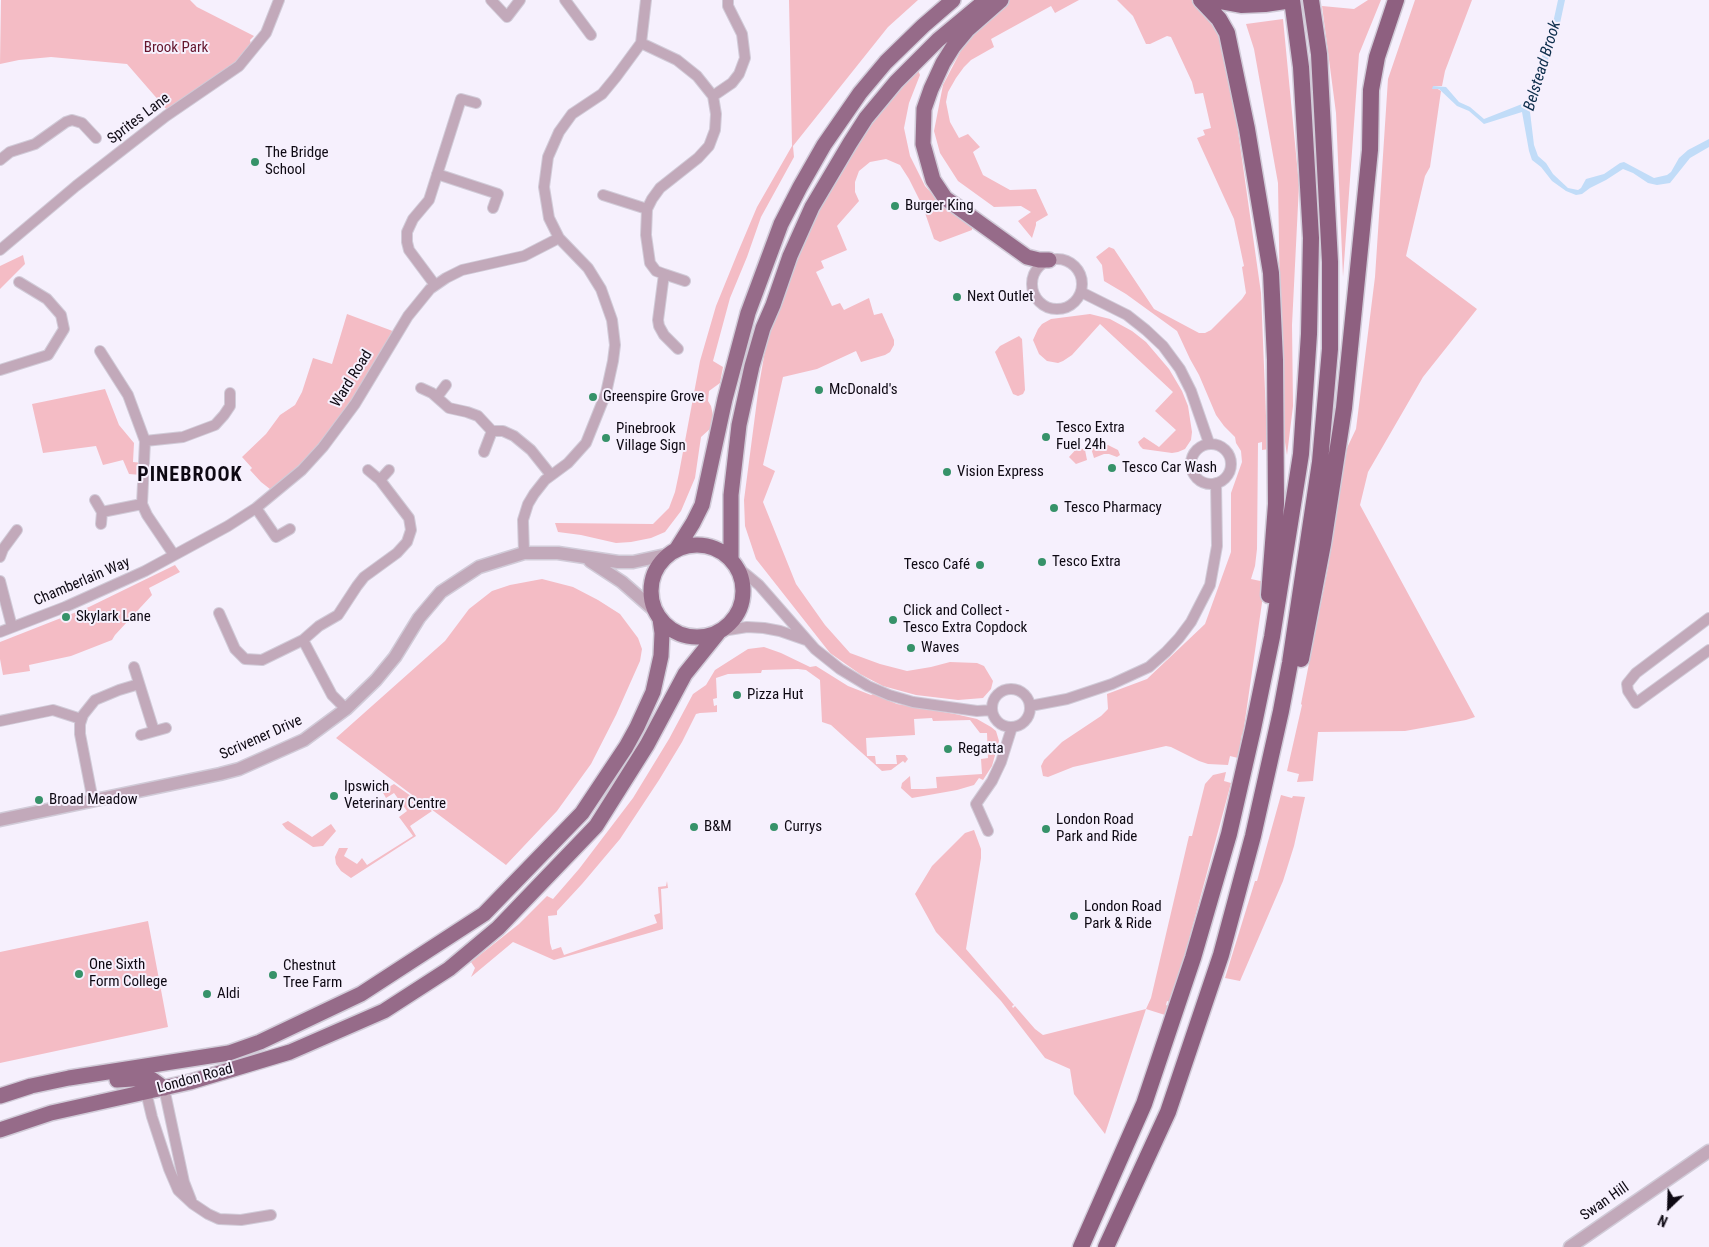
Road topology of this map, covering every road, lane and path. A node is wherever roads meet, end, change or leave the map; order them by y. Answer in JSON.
{"nodes":[{"id":1,"x":279,"y":0,"type":"edge"},
{"id":2,"x":491,"y":0,"type":"edge"},
{"id":3,"x":520,"y":0,"type":"edge"},
{"id":4,"x":565,"y":0,"type":"edge"},
{"id":5,"x":646,"y":0,"type":"edge"},
{"id":6,"x":728,"y":0,"type":"edge"},
{"id":7,"x":953,"y":0,"type":"edge"},
{"id":8,"x":986,"y":0,"type":"edge"},
{"id":9,"x":1001,"y":0,"type":"edge"},
{"id":10,"x":1201,"y":0,"type":"edge"},
{"id":11,"x":1214,"y":0,"type":"edge"},
{"id":12,"x":1292,"y":0,"type":"edge"},
{"id":13,"x":1311,"y":0,"type":"edge"},
{"id":14,"x":1396,"y":0,"type":"edge"},
{"id":15,"x":591,"y":35,"type":"dead end"},
{"id":16,"x":641,"y":43,"type":"junction"},
{"id":17,"x":713,"y":96,"type":"junction"},
{"id":18,"x":476,"y":103,"type":"dead end"},
{"id":19,"x":96,"y":138,"type":"dead end"},
{"id":20,"x":0,"y":160,"type":"edge"},
{"id":21,"x":437,"y":174,"type":"junction"},
{"id":22,"x":603,"y":195,"type":"dead end"},
{"id":23,"x":493,"y":208,"type":"dead end"},
{"id":24,"x":648,"y":209,"type":"junction"},
{"id":25,"x":559,"y":238,"type":"junction"},
{"id":26,"x":0,"y":250,"type":"edge"},
{"id":27,"x":1049,"y":260,"type":"junction"},
{"id":28,"x":664,"y":274,"type":"junction"},
{"id":29,"x":685,"y":281,"type":"dead end"},
{"id":30,"x":19,"y":282,"type":"dead end"},
{"id":31,"x":435,"y":285,"type":"junction"},
{"id":32,"x":1081,"y":292,"type":"junction"},
{"id":33,"x":678,"y":349,"type":"dead end"},
{"id":34,"x":100,"y":350,"type":"dead end"},
{"id":35,"x":0,"y":370,"type":"edge"},
{"id":36,"x":446,"y":385,"type":"dead end"},
{"id":37,"x":421,"y":388,"type":"dead end"},
{"id":38,"x":230,"y":393,"type":"dead end"},
{"id":39,"x":436,"y":397,"type":"junction"},
{"id":40,"x":492,"y":431,"type":"junction"},
{"id":41,"x":145,"y":441,"type":"junction"},
{"id":42,"x":1209,"y":443,"type":"junction"},
{"id":43,"x":484,"y":452,"type":"dead end"},
{"id":44,"x":368,"y":470,"type":"dead end"},
{"id":45,"x":389,"y":470,"type":"dead end"},
{"id":46,"x":551,"y":474,"type":"junction"},
{"id":47,"x":380,"y":480,"type":"junction"},
{"id":48,"x":1216,"y":483,"type":"junction"},
{"id":49,"x":95,"y":500,"type":"dead end"},
{"id":50,"x":142,"y":504,"type":"junction"},
{"id":51,"x":256,"y":508,"type":"junction"},
{"id":52,"x":102,"y":512,"type":"junction"},
{"id":53,"x":101,"y":524,"type":"dead end"},
{"id":54,"x":290,"y":529,"type":"dead end"},
{"id":55,"x":17,"y":530,"type":"dead end"},
{"id":56,"x":673,"y":552,"type":"junction"},
{"id":57,"x":524,"y":553,"type":"junction"},
{"id":58,"x":174,"y":555,"type":"junction"},
{"id":59,"x":0,"y":557,"type":"edge"},
{"id":60,"x":586,"y":558,"type":"junction"},
{"id":61,"x":734,"y":563,"type":"junction"},
{"id":62,"x":0,"y":581,"type":"edge"},
{"id":63,"x":219,"y":613,"type":"dead end"},
{"id":64,"x":657,"y":615,"type":"junction"},
{"id":65,"x":1709,"y":618,"type":"edge"},
{"id":66,"x":12,"y":627,"type":"junction"},
{"id":67,"x":0,"y":632,"type":"edge"},
{"id":68,"x":720,"y":632,"type":"junction"},
{"id":69,"x":1272,"y":637,"type":"junction"},
{"id":70,"x":303,"y":640,"type":"junction"},
{"id":71,"x":806,"y":640,"type":"junction"},
{"id":72,"x":1709,"y":650,"type":"edge"},
{"id":73,"x":134,"y":667,"type":"dead end"},
{"id":74,"x":139,"y":684,"type":"junction"},
{"id":75,"x":1030,"y":706,"type":"junction"},
{"id":76,"x":346,"y":709,"type":"junction"},
{"id":77,"x":992,"y":710,"type":"junction"},
{"id":78,"x":1281,"y":712,"type":"junction"},
{"id":79,"x":81,"y":719,"type":"junction"},
{"id":80,"x":0,"y":721,"type":"edge"},
{"id":81,"x":1012,"y":727,"type":"junction"},
{"id":82,"x":166,"y":728,"type":"dead end"},
{"id":83,"x":154,"y":731,"type":"junction"},
{"id":84,"x":141,"y":735,"type":"dead end"},
{"id":85,"x":93,"y":801,"type":"junction"},
{"id":86,"x":0,"y":820,"type":"edge"},
{"id":87,"x":988,"y":831,"type":"dead end"},
{"id":88,"x":183,"y":1060,"type":"junction"},
{"id":89,"x":154,"y":1086,"type":"junction"},
{"id":90,"x":0,"y":1098,"type":"edge"},
{"id":91,"x":0,"y":1130,"type":"edge"},
{"id":92,"x":1709,"y":1151,"type":"edge"},
{"id":93,"x":193,"y":1204,"type":"junction"},
{"id":94,"x":271,"y":1215,"type":"dead end"},
{"id":95,"x":1081,"y":1247,"type":"edge"},
{"id":96,"x":1106,"y":1247,"type":"edge"},
{"id":97,"x":1570,"y":1247,"type":"edge"}],
"edges":[{"from":1,"to":26,"type":"street","name":"Sprites Lane"},
{"from":2,"to":3,"type":"street"},
{"from":4,"to":15,"type":"street"},
{"from":5,"to":16,"type":"street"},
{"from":6,"to":17,"type":"street"},
{"from":7,"to":56,"type":"main road"},
{"from":8,"to":61,"type":"main road"},
{"from":9,"to":27,"type":"main road"},
{"from":10,"to":69,"type":"highway"},
{"from":11,"to":12,"type":"highway"},
{"from":12,"to":69,"type":"highway"},
{"from":13,"to":78,"type":"highway"},
{"from":14,"to":78,"type":"highway"},
{"from":16,"to":17,"type":"street"},
{"from":16,"to":25,"type":"street"},
{"from":17,"to":24,"type":"street"},
{"from":18,"to":21,"type":"street"},
{"from":19,"to":20,"type":"street"},
{"from":21,"to":23,"type":"street"},
{"from":21,"to":31,"type":"street"},
{"from":22,"to":24,"type":"street"},
{"from":24,"to":28,"type":"street"},
{"from":25,"to":31,"type":"street","name":"Ward Road"},
{"from":25,"to":46,"type":"street"},
{"from":27,"to":32,"type":"street"},
{"from":27,"to":32,"type":"street"},
{"from":28,"to":29,"type":"street"},
{"from":28,"to":33,"type":"street"},
{"from":30,"to":35,"type":"street"},
{"from":31,"to":51,"type":"street","name":"Ward Road"},
{"from":32,"to":42,"type":"street"},
{"from":34,"to":41,"type":"street"},
{"from":36,"to":39,"type":"street"},
{"from":37,"to":39,"type":"street"},
{"from":38,"to":41,"type":"street"},
{"from":39,"to":40,"type":"street"},
{"from":40,"to":43,"type":"street"},
{"from":40,"to":46,"type":"street"},
{"from":41,"to":50,"type":"street"},
{"from":42,"to":48,"type":"street"},
{"from":42,"to":48,"type":"street"},
{"from":44,"to":47,"type":"street"},
{"from":45,"to":47,"type":"street"},
{"from":46,"to":57,"type":"street"},
{"from":47,"to":70,"type":"street"},
{"from":48,"to":75,"type":"street"},
{"from":49,"to":52,"type":"street"},
{"from":50,"to":52,"type":"street"},
{"from":50,"to":58,"type":"street"},
{"from":51,"to":54,"type":"street"},
{"from":51,"to":58,"type":"street","name":"Ward Road"},
{"from":52,"to":53,"type":"street"},
{"from":55,"to":59,"type":"street"},
{"from":56,"to":60,"type":"street","name":"Scrivener Drive"},
{"from":56,"to":61,"type":"main road"},
{"from":56,"to":64,"type":"main road"},
{"from":57,"to":60,"type":"street","name":"Scrivener Drive"},
{"from":57,"to":76,"type":"street","name":"Scrivener Drive"},
{"from":58,"to":66,"type":"street","name":"Chamberlain Way"},
{"from":60,"to":64,"type":"street","name":"Scrivener Drive"},
{"from":61,"to":68,"type":"main road"},
{"from":61,"to":71,"type":"street"},
{"from":62,"to":66,"type":"street"},
{"from":63,"to":70,"type":"street"},
{"from":64,"to":68,"type":"main road"},
{"from":64,"to":88,"type":"main road","name":"London Road"},
{"from":65,"to":72,"type":"street"},
{"from":66,"to":67,"type":"street","name":"Chamberlain Way"},
{"from":68,"to":71,"type":"street"},
{"from":68,"to":89,"type":"main road","name":"London Road"},
{"from":69,"to":95,"type":"highway"},
{"from":70,"to":76,"type":"street"},
{"from":71,"to":77,"type":"street"},
{"from":73,"to":74,"type":"street"},
{"from":74,"to":79,"type":"street"},
{"from":74,"to":83,"type":"street"},
{"from":75,"to":77,"type":"street"},
{"from":75,"to":81,"type":"street"},
{"from":76,"to":85,"type":"street","name":"Scrivener Drive"},
{"from":77,"to":81,"type":"street"},
{"from":78,"to":96,"type":"highway"},
{"from":79,"to":80,"type":"street"},
{"from":79,"to":85,"type":"street"},
{"from":81,"to":87,"type":"street"},
{"from":82,"to":83,"type":"street"},
{"from":83,"to":84,"type":"street"},
{"from":85,"to":86,"type":"street","name":"Scrivener Drive"},
{"from":88,"to":89,"type":"main road"},
{"from":88,"to":90,"type":"main road","name":"London Road"},
{"from":89,"to":90,"type":"main road"},
{"from":89,"to":91,"type":"main road","name":"London Road"},
{"from":89,"to":93,"type":"street"},
{"from":89,"to":93,"type":"street"},
{"from":92,"to":97,"type":"street","name":"Swan Hill"},
{"from":93,"to":94,"type":"street"}]}
